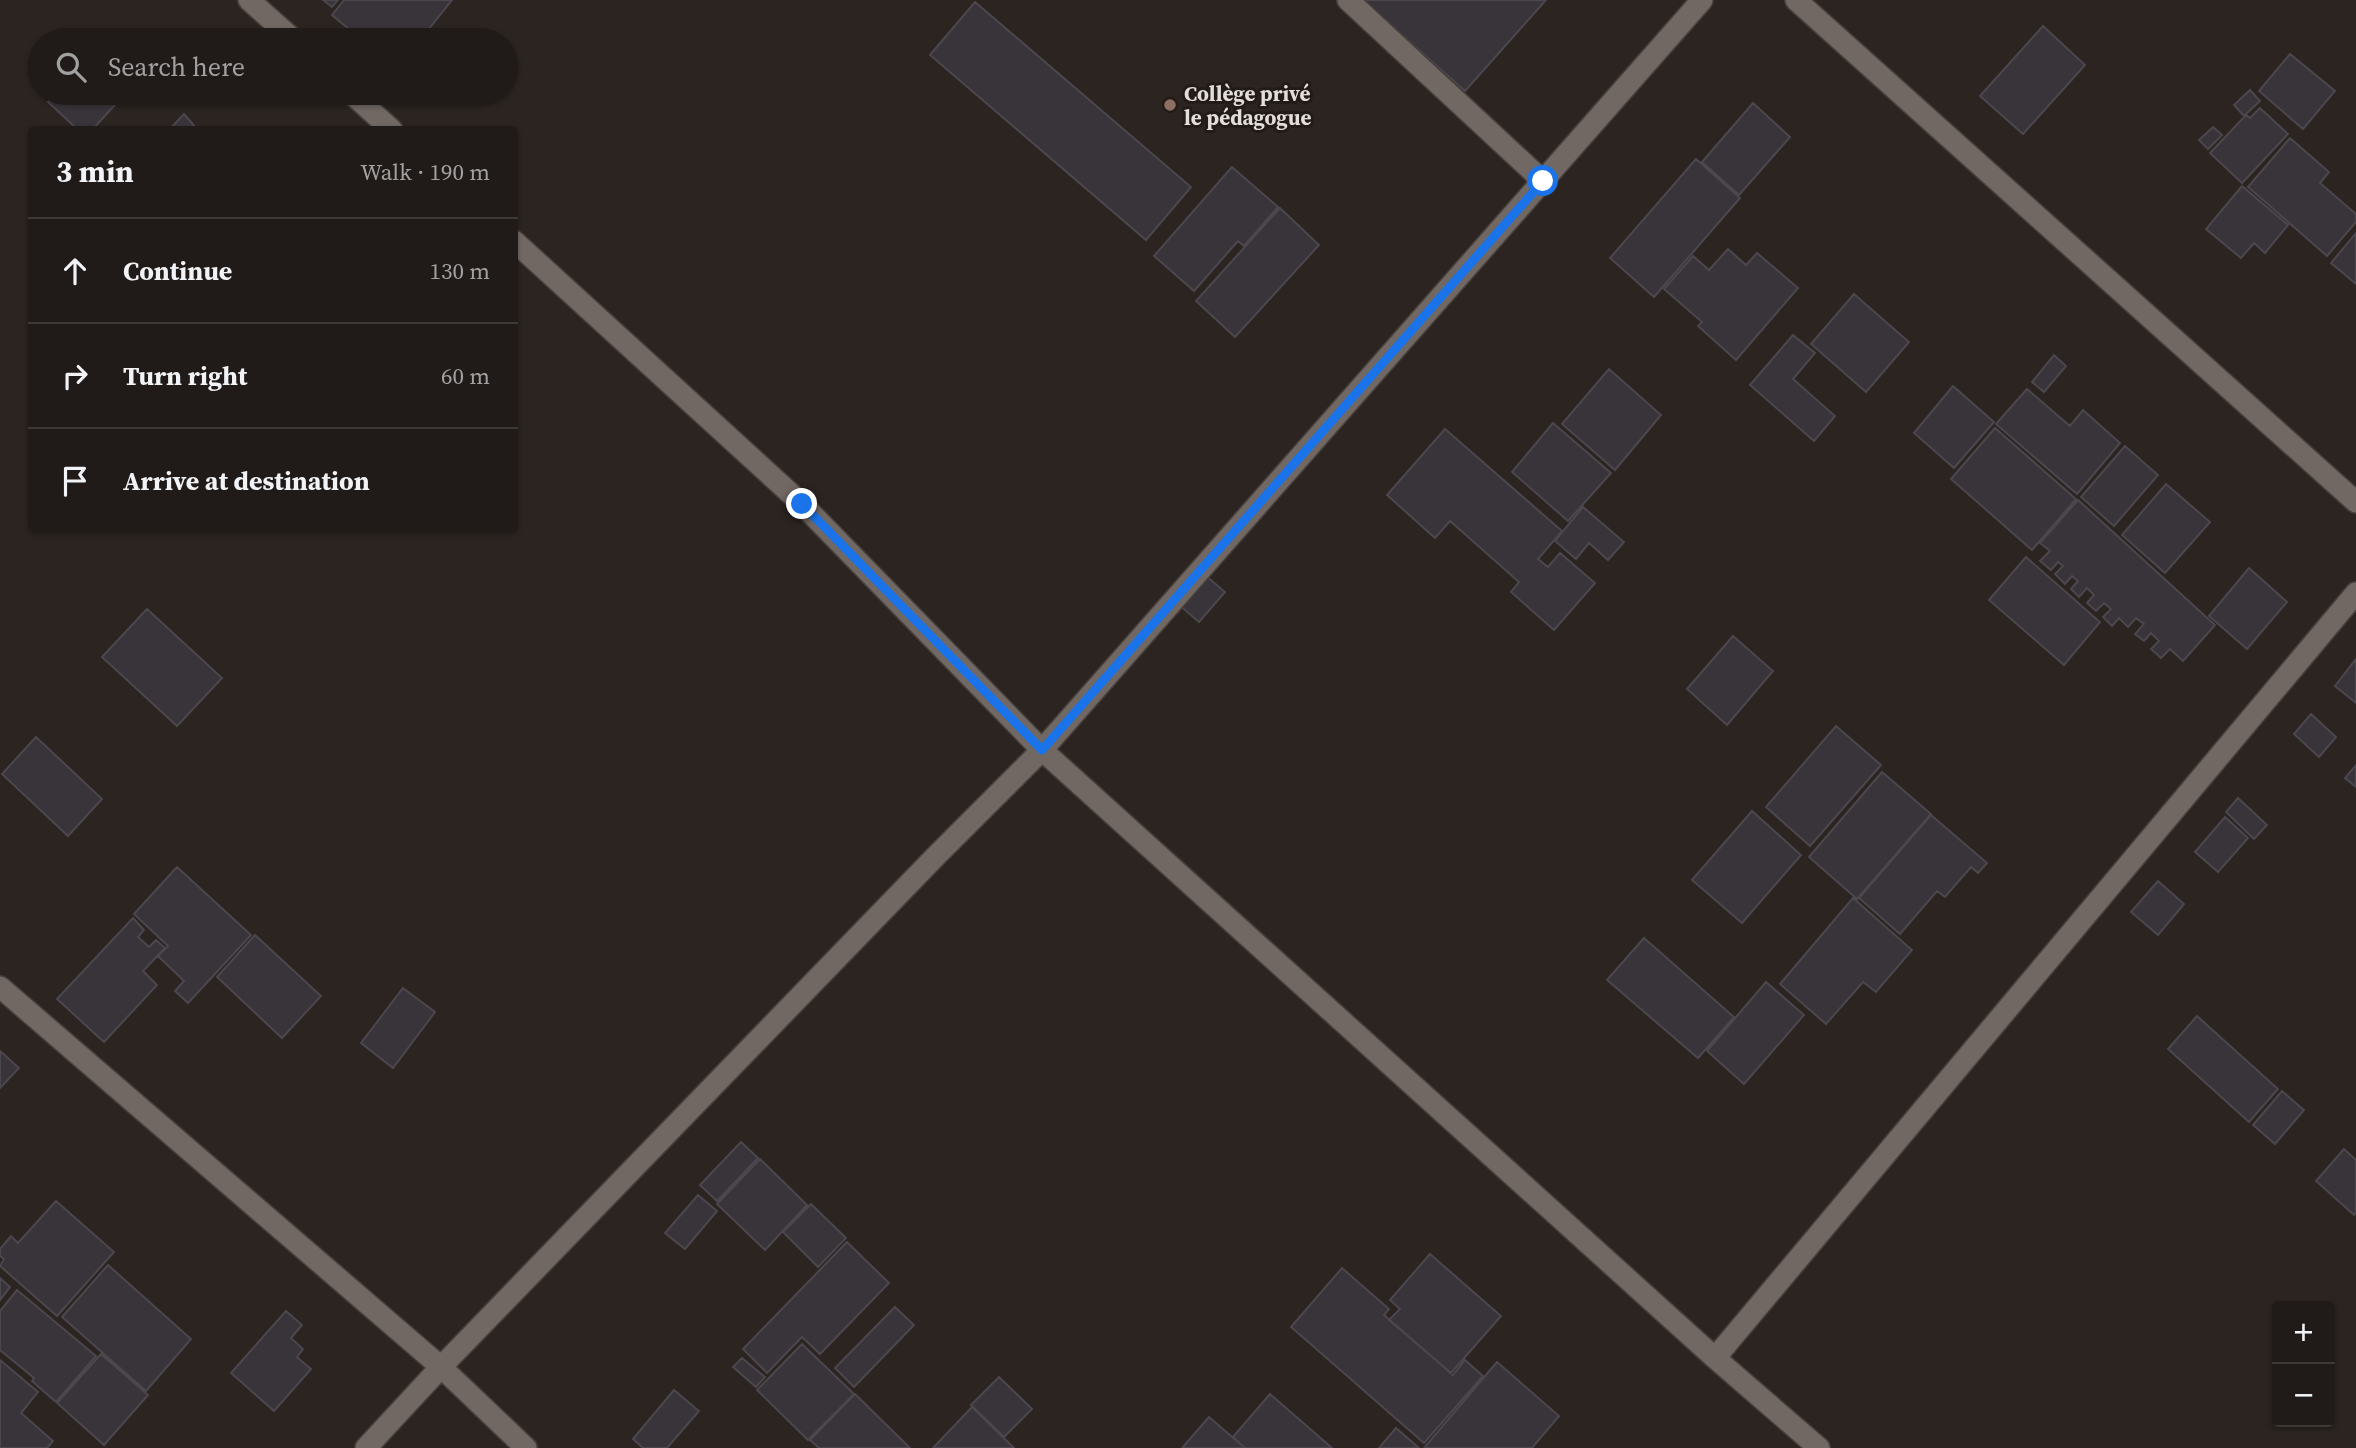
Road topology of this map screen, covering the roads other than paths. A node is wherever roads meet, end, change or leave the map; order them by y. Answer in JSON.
{"nodes":[{"id":1,"x":249,"y":0,"type":"edge"},
{"id":2,"x":1348,"y":0,"type":"edge"},
{"id":3,"x":1702,"y":0,"type":"edge"},
{"id":4,"x":1796,"y":0,"type":"edge"},
{"id":5,"x":280,"y":28,"type":"edge"},
{"id":6,"x":364,"y":105,"type":"edge"},
{"id":7,"x":388,"y":126,"type":"edge"},
{"id":8,"x":1543,"y":181,"type":"junction"},
{"id":9,"x":518,"y":246,"type":"edge"},
{"id":10,"x":2356,"y":502,"type":"edge"},
{"id":11,"x":2356,"y":593,"type":"edge"},
{"id":12,"x":1042,"y":750,"type":"junction"},
{"id":13,"x":0,"y":988,"type":"edge"},
{"id":14,"x":1715,"y":1358,"type":"junction"},
{"id":15,"x":441,"y":1367,"type":"junction"},
{"id":16,"x":366,"y":1448,"type":"edge"},
{"id":17,"x":526,"y":1448,"type":"edge"},
{"id":18,"x":1819,"y":1448,"type":"edge"}],
"edges":[{"from":1,"to":5,"type":"street"},
{"from":2,"to":8,"type":"street"},
{"from":3,"to":8,"type":"street"},
{"from":4,"to":10,"type":"street"},
{"from":6,"to":7,"type":"street"},
{"from":8,"to":12,"type":"street"},
{"from":9,"to":12,"type":"street"},
{"from":11,"to":14,"type":"street"},
{"from":12,"to":14,"type":"street"},
{"from":12,"to":15,"type":"street"},
{"from":13,"to":15,"type":"street"},
{"from":14,"to":18,"type":"street"},
{"from":15,"to":16,"type":"street"},
{"from":15,"to":17,"type":"street"}]}
